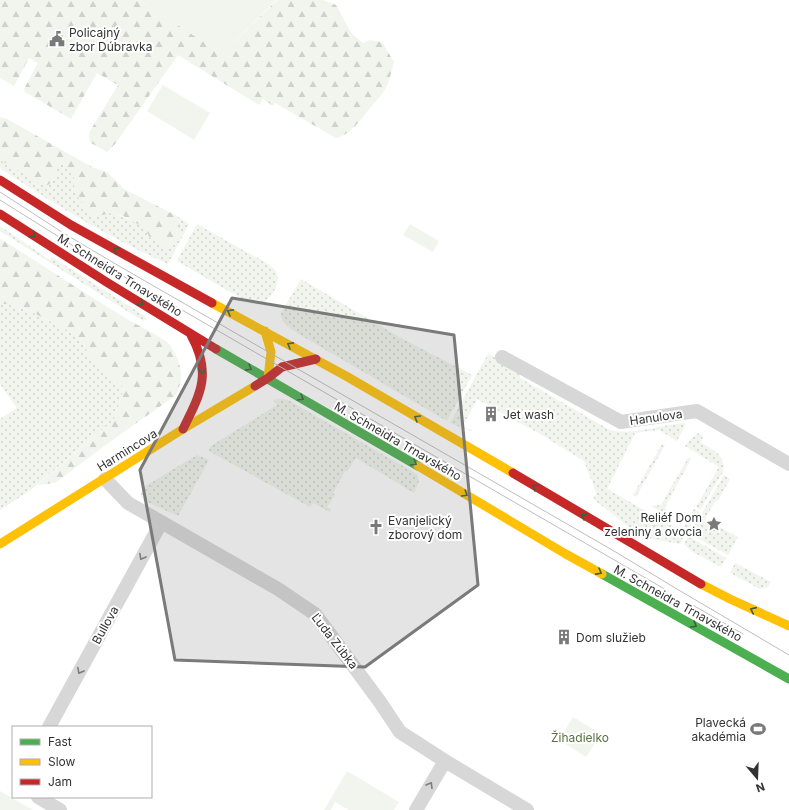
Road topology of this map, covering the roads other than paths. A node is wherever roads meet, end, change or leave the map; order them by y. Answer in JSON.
{"nodes":[{"id":1,"x":0,"y":180,"type":"edge"},
{"id":2,"x":0,"y":214,"type":"edge"},
{"id":3,"x":265,"y":331,"type":"junction"},
{"id":4,"x":191,"y":334,"type":"junction"},
{"id":5,"x":502,"y":357,"type":"dead end"},
{"id":6,"x":316,"y":359,"type":"junction"},
{"id":7,"x":268,"y":378,"type":"junction"},
{"id":8,"x":183,"y":429,"type":"junction"},
{"id":9,"x":789,"y":464,"type":"edge"},
{"id":10,"x":105,"y":479,"type":"junction"},
{"id":11,"x":161,"y":523,"type":"junction"},
{"id":12,"x":0,"y":544,"type":"edge"},
{"id":13,"x":789,"y":626,"type":"edge"},
{"id":14,"x":789,"y":679,"type":"edge"},
{"id":15,"x":50,"y":726,"type":"edge"},
{"id":16,"x":445,"y":761,"type":"junction"},
{"id":17,"x":40,"y":798,"type":"edge"},
{"id":18,"x":60,"y":810,"type":"edge"},
{"id":19,"x":416,"y":810,"type":"edge"},
{"id":20,"x":527,"y":810,"type":"edge"}],
"edges":[{"from":3,"to":1,"type":"main road","name":"M. Schneidra Trnavského","one_way":true},
{"from":2,"to":4,"type":"main road","name":"M. Schneidra Trnavského","one_way":true},
{"from":6,"to":3,"type":"main road","name":"M. Schneidra Trnavského","one_way":true},
{"from":3,"to":7,"type":"main road"},
{"from":4,"to":7,"type":"main road","name":"M. Schneidra Trnavského","one_way":true},
{"from":4,"to":8,"type":"main road","one_way":true},
{"from":5,"to":9,"type":"street","name":"Hanulova"},
{"from":6,"to":7,"type":"main road","name":"Harmincova"},
{"from":13,"to":6,"type":"main road","name":"M. Schneidra Trnavského","one_way":true},
{"from":7,"to":8,"type":"main road","name":"Harmincova"},
{"from":7,"to":14,"type":"main road","name":"M. Schneidra Trnavského","one_way":true},
{"from":8,"to":10,"type":"main road","name":"Harmincova"},
{"from":10,"to":11,"type":"street","name":"Ľuda Zúbka"},
{"from":10,"to":12,"type":"main road","name":"Harmincova"},
{"from":11,"to":15,"type":"street","name":"Bullova","one_way":true},
{"from":11,"to":16,"type":"street","name":"Ľuda Zúbka"},
{"from":19,"to":16,"type":"street","one_way":true},
{"from":16,"to":20,"type":"street","name":"Ľuda Zúbka"},
{"from":17,"to":18,"type":"street"}]}
